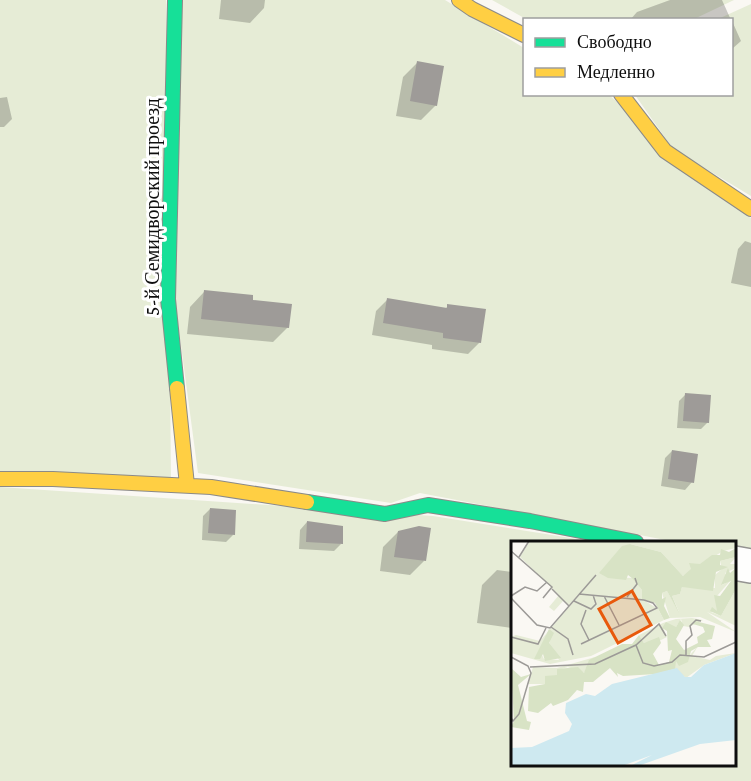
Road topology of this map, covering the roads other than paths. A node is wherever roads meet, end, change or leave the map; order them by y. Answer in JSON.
{"nodes":[{"id":1,"x":175,"y":0,"type":"edge"},
{"id":2,"x":459,"y":0,"type":"edge"},
{"id":3,"x":523,"y":34,"type":"edge"},
{"id":4,"x":623,"y":96,"type":"edge"},
{"id":5,"x":751,"y":209,"type":"edge"},
{"id":6,"x":0,"y":479,"type":"edge"},
{"id":7,"x":187,"y":485,"type":"junction"},
{"id":8,"x":626,"y":541,"type":"edge"},
{"id":9,"x":736,"y":563,"type":"edge"},
{"id":10,"x":751,"y":566,"type":"edge"}],
"edges":[{"from":1,"to":7,"type":"street","name":"5-й Семидворский проезд"},
{"from":2,"to":3,"type":"street"},
{"from":4,"to":5,"type":"street"},
{"from":6,"to":7,"type":"street"},
{"from":7,"to":8,"type":"street"},
{"from":9,"to":10,"type":"street"}]}
